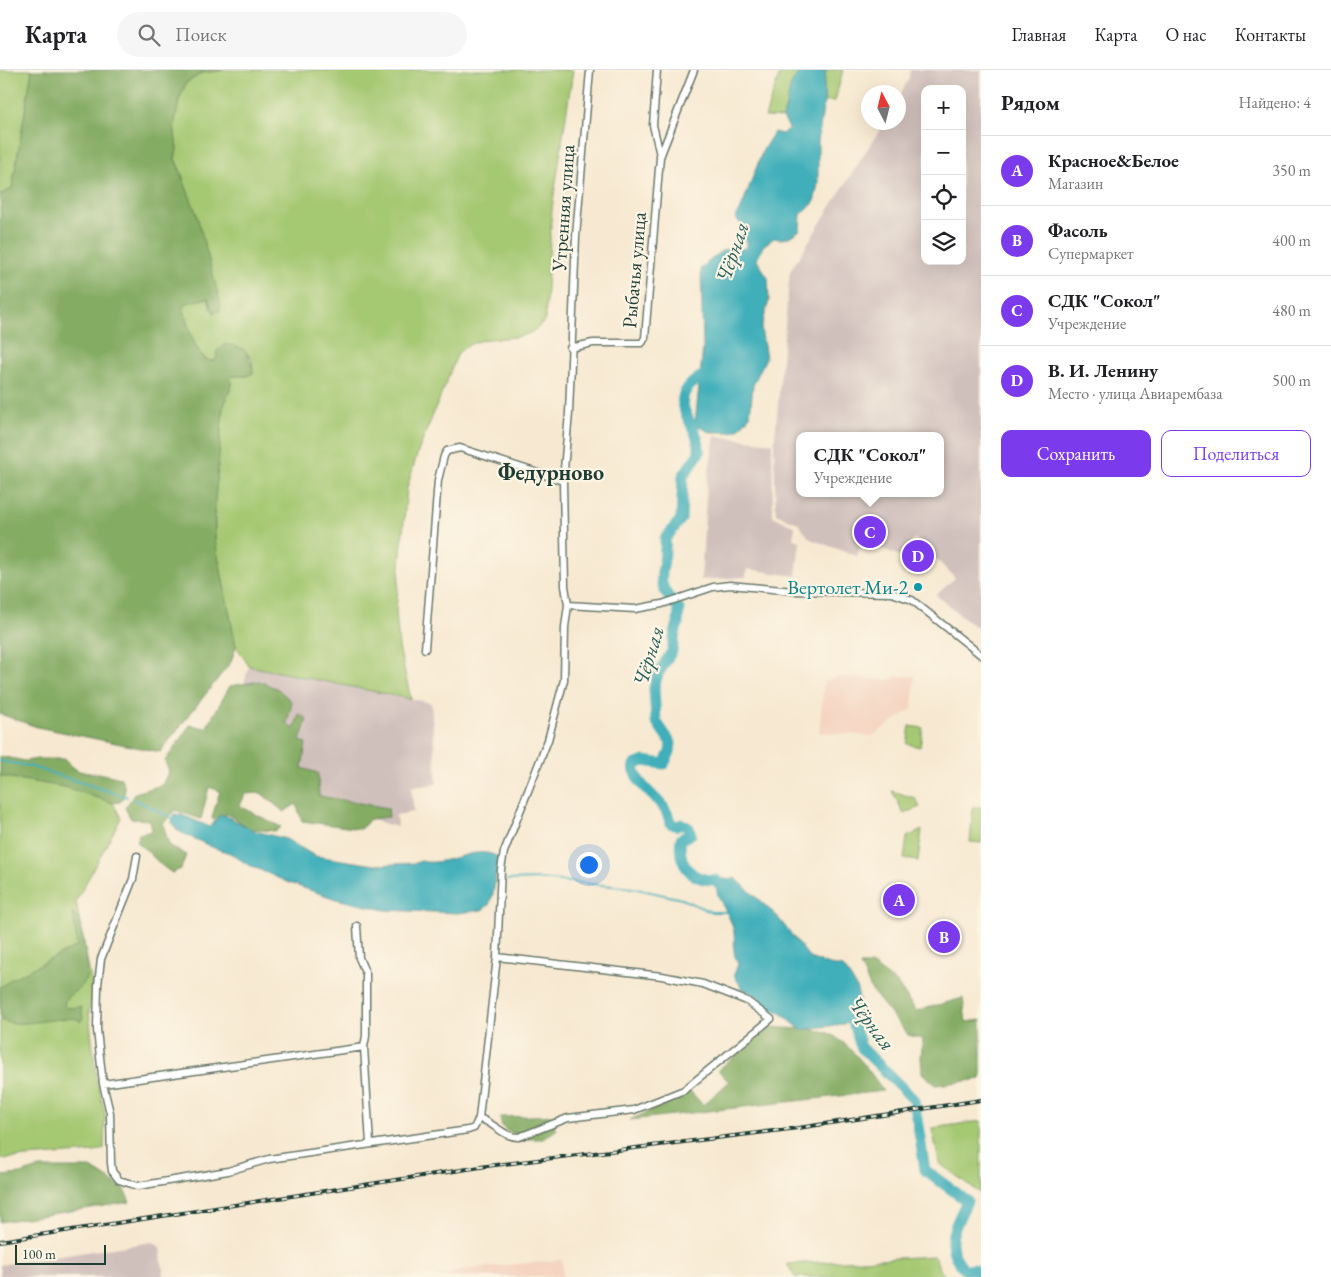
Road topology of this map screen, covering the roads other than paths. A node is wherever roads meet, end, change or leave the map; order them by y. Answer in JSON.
{"nodes":[{"id":1,"x":590,"y":70,"type":"edge"},
{"id":2,"x":657,"y":70,"type":"edge"},
{"id":3,"x":694,"y":70,"type":"edge"},
{"id":4,"x":660,"y":157,"type":"junction"},
{"id":5,"x":570,"y":348,"type":"junction"},
{"id":6,"x":563,"y":481,"type":"junction"},
{"id":7,"x":568,"y":604,"type":"junction"},
{"id":8,"x":425,"y":649,"type":"dead end"},
{"id":9,"x":981,"y":655,"type":"edge"},
{"id":10,"x":137,"y":856,"type":"dead end"},
{"id":11,"x":357,"y":926,"type":"dead end"},
{"id":12,"x":497,"y":956,"type":"junction"},
{"id":13,"x":364,"y":1047,"type":"junction"},
{"id":14,"x":103,"y":1084,"type":"junction"},
{"id":15,"x":478,"y":1118,"type":"junction"},
{"id":16,"x":370,"y":1144,"type":"junction"}],
"edges":[{"from":1,"to":5,"type":"street","name":"Утренняя улица"},
{"from":2,"to":4,"type":"street"},
{"from":3,"to":4,"type":"street"},
{"from":4,"to":5,"type":"street","name":"Рыбачья улица"},
{"from":5,"to":6,"type":"street","name":"Утренняя улица"},
{"from":6,"to":7,"type":"street","name":"Утренняя улица"},
{"from":6,"to":8,"type":"street"},
{"from":7,"to":9,"type":"street"},
{"from":7,"to":12,"type":"street","name":"Утренняя улица"},
{"from":10,"to":14,"type":"street"},
{"from":11,"to":13,"type":"street"},
{"from":12,"to":15,"type":"street","name":"Утренняя улица"},
{"from":12,"to":15,"type":"street"},
{"from":13,"to":14,"type":"street"},
{"from":13,"to":16,"type":"street"},
{"from":14,"to":16,"type":"street"},
{"from":15,"to":16,"type":"street"}]}
